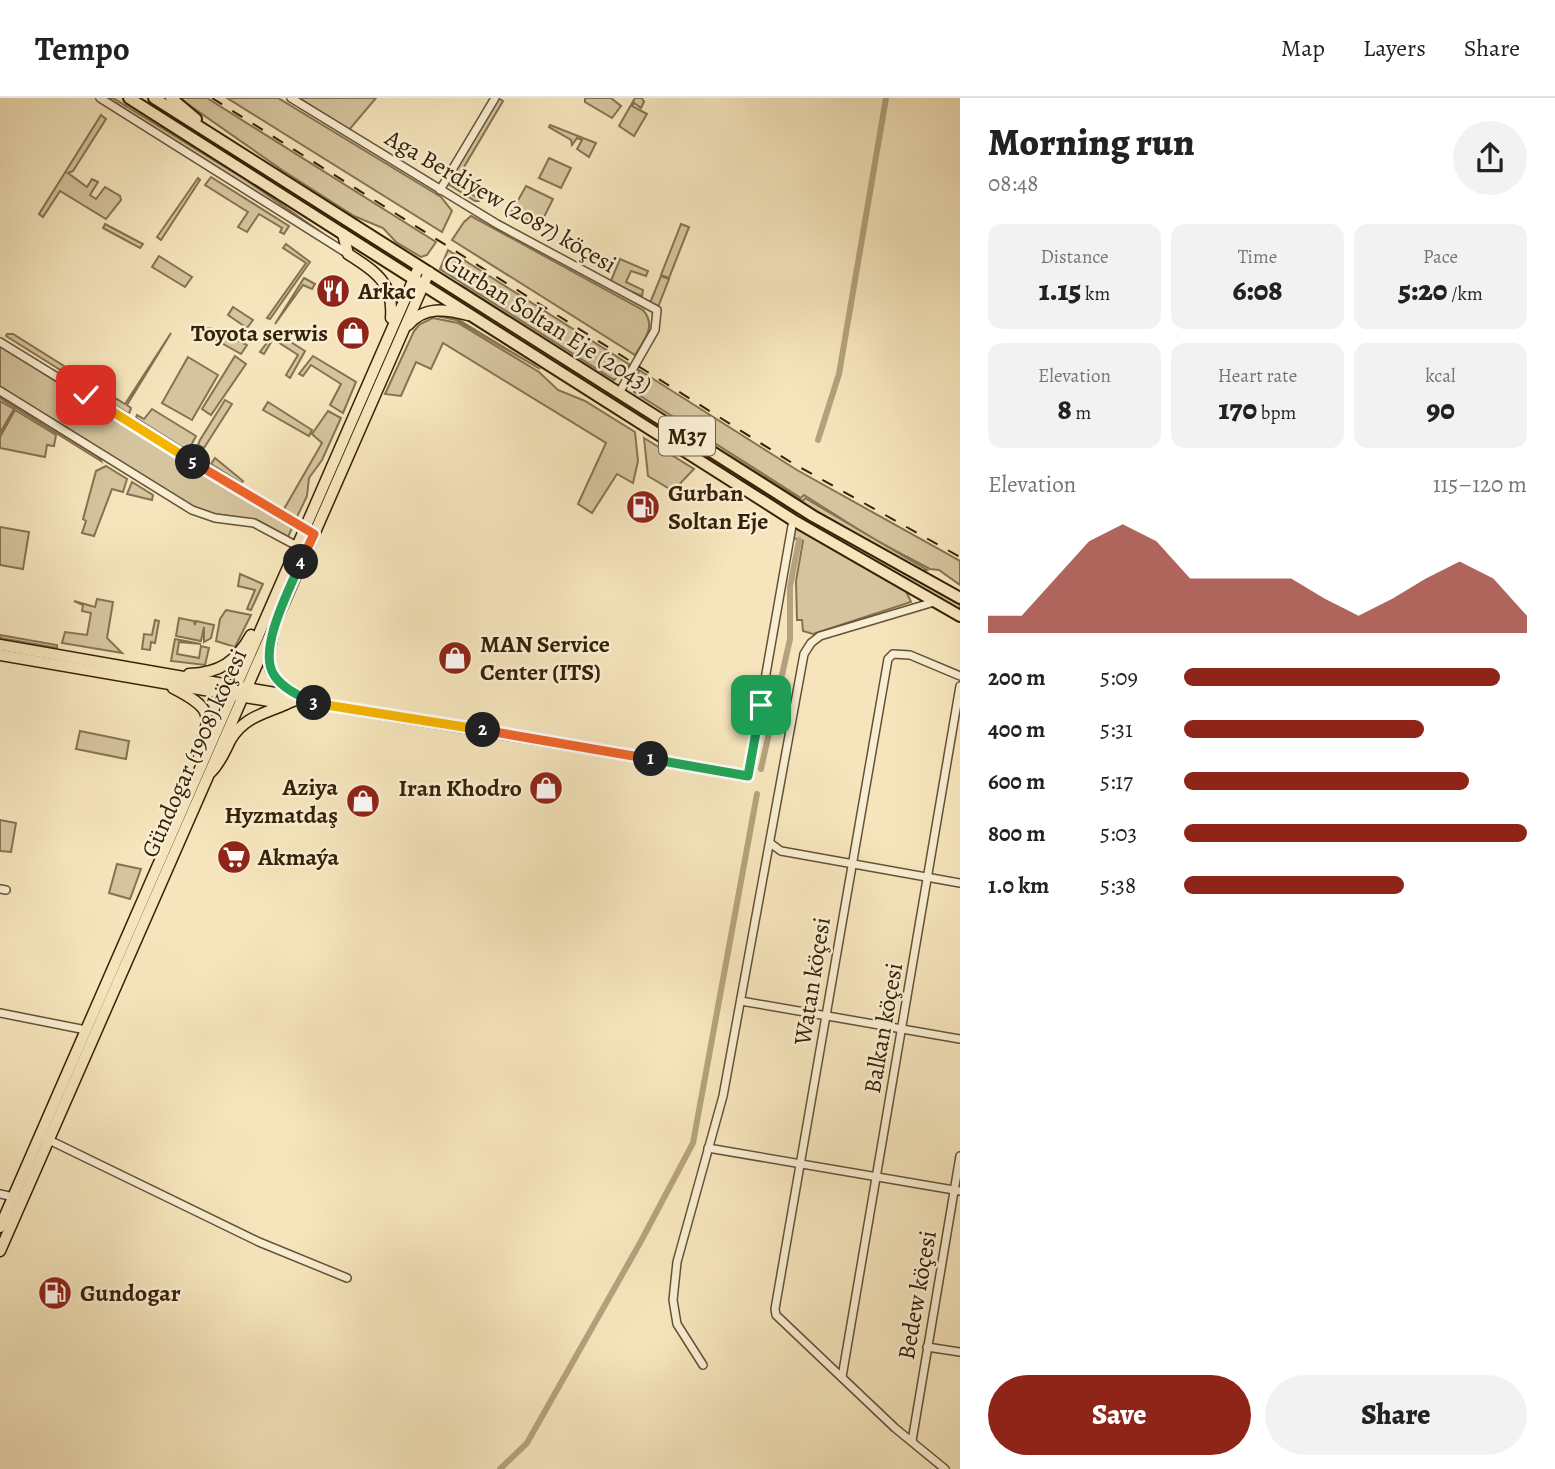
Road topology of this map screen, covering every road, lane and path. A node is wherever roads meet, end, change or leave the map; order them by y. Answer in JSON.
{"nodes":[{"id":1,"x":100,"y":98,"type":"edge"},
{"id":2,"x":128,"y":98,"type":"edge"},
{"id":3,"x":154,"y":98,"type":"edge"},
{"id":4,"x":171,"y":98,"type":"edge"},
{"id":5,"x":291,"y":98,"type":"edge"},
{"id":6,"x":495,"y":98,"type":"edge"},
{"id":7,"x":216,"y":138,"type":"junction"},
{"id":8,"x":440,"y":190,"type":"junction"},
{"id":9,"x":343,"y":234,"type":"junction"},
{"id":10,"x":324,"y":240,"type":"junction"},
{"id":11,"x":348,"y":254,"type":"junction"},
{"id":12,"x":424,"y":270,"type":"junction"},
{"id":13,"x":418,"y":281,"type":"junction"},
{"id":14,"x":475,"y":318,"type":"junction"},
{"id":15,"x":391,"y":327,"type":"junction"},
{"id":16,"x":403,"y":331,"type":"junction"},
{"id":17,"x":0,"y":342,"type":"edge"},
{"id":18,"x":0,"y":391,"type":"edge"},
{"id":19,"x":619,"y":393,"type":"junction"},
{"id":20,"x":793,"y":520,"type":"junction"},
{"id":21,"x":309,"y":531,"type":"junction"},
{"id":22,"x":297,"y":546,"type":"junction"},
{"id":23,"x":960,"y":598,"type":"edge"},
{"id":24,"x":934,"y":602,"type":"junction"},
{"id":25,"x":960,"y":616,"type":"edge"},
{"id":26,"x":268,"y":624,"type":"junction"},
{"id":27,"x":0,"y":645,"type":"edge"},
{"id":28,"x":0,"y":655,"type":"edge"},
{"id":29,"x":960,"y":676,"type":"edge"},
{"id":30,"x":165,"y":679,"type":"junction"},
{"id":31,"x":960,"y":686,"type":"edge"},
{"id":32,"x":238,"y":691,"type":"junction"},
{"id":33,"x":290,"y":702,"type":"junction"},
{"id":34,"x":316,"y":704,"type":"junction"},
{"id":35,"x":203,"y":773,"type":"junction"},
{"id":36,"x":770,"y":842,"type":"junction"},
{"id":37,"x":851,"y":864,"type":"junction"},
{"id":38,"x":928,"y":878,"type":"junction"},
{"id":39,"x":960,"y":883,"type":"edge"},
{"id":40,"x":741,"y":1001,"type":"junction"},
{"id":41,"x":0,"y":1013,"type":"edge"},
{"id":42,"x":826,"y":1015,"type":"junction"},
{"id":43,"x":903,"y":1029,"type":"junction"},
{"id":44,"x":90,"y":1032,"type":"junction"},
{"id":45,"x":960,"y":1039,"type":"edge"},
{"id":46,"x":47,"y":1139,"type":"junction"},
{"id":47,"x":708,"y":1148,"type":"junction"},
{"id":48,"x":960,"y":1156,"type":"edge"},
{"id":49,"x":800,"y":1165,"type":"junction"},
{"id":50,"x":877,"y":1177,"type":"junction"},
{"id":51,"x":957,"y":1191,"type":"edge"},
{"id":52,"x":0,"y":1194,"type":"edge"},
{"id":53,"x":17,"y":1198,"type":"junction"},
{"id":54,"x":0,"y":1227,"type":"edge"},
{"id":55,"x":0,"y":1251,"type":"edge"},
{"id":56,"x":347,"y":1278,"type":"dead end"},
{"id":57,"x":927,"y":1347,"type":"junction"},
{"id":58,"x":960,"y":1352,"type":"edge"},
{"id":59,"x":703,"y":1365,"type":"dead end"},
{"id":60,"x":842,"y":1377,"type":"junction"},
{"id":61,"x":912,"y":1441,"type":"junction"},
{"id":62,"x":945,"y":1469,"type":"edge"}],
"edges":[{"from":1,"to":10,"type":"street"},
{"from":2,"to":9,"type":"highway","name":"Gurban Soltan Eje (2043)","number":"M37"},
{"from":3,"to":7,"type":"highway","name":"Gurban Soltan Eje (2043)","number":"M37"},
{"from":4,"to":7,"type":"highway"},
{"from":5,"to":8,"type":"street","name":"Aga Berdiýew (2087) köçesi"},
{"from":6,"to":8,"type":"street"},
{"from":7,"to":12,"type":"highway","name":"Gurban Soltan Eje (2043)","number":"M37"},
{"from":8,"to":19,"type":"street","name":"Aga Berdiýew (2087) köçesi"},
{"from":9,"to":10,"type":"street"},
{"from":9,"to":11,"type":"main road"},
{"from":9,"to":13,"type":"highway","name":"Gurban Soltan Eje (2043)","number":"M37"},
{"from":10,"to":11,"type":"street"},
{"from":11,"to":15,"type":"main road"},
{"from":12,"to":13,"type":"main road","name":"Gündogar (1908) köçesi"},
{"from":12,"to":19,"type":"highway","name":"Gurban Soltan Eje (2043)","number":"M37"},
{"from":13,"to":14,"type":"highway","name":"Gurban Soltan Eje (2043)","number":"M37"},
{"from":13,"to":15,"type":"main road","name":"Gündogar (1908) köçesi"},
{"from":13,"to":16,"type":"main road","name":"Gündogar (1908) köçesi"},
{"from":14,"to":16,"type":"main road"},
{"from":14,"to":20,"type":"highway","name":"Gurban Soltan Eje (2043)","number":"M37"},
{"from":15,"to":21,"type":"main road","name":"Gündogar (1908) köçesi"},
{"from":16,"to":21,"type":"main road","name":"Gündogar (1908) köçesi"},
{"from":17,"to":21,"type":"street"},
{"from":18,"to":22,"type":"street"},
{"from":19,"to":23,"type":"highway","name":"Gurban Soltan Eje (2043)","number":"M37"},
{"from":20,"to":24,"type":"highway","name":"Gurban Soltan Eje (2043)","number":"M37"},
{"from":20,"to":34,"type":"street"},
{"from":21,"to":22,"type":"main road","name":"Gündogar (1908) köçesi"},
{"from":21,"to":26,"type":"main road","name":"Gündogar (1908) köçesi"},
{"from":22,"to":26,"type":"main road","name":"Gündogar (1908) köçesi"},
{"from":24,"to":25,"type":"highway","name":"Gurban Soltan Eje (2043)","number":"M37"},
{"from":24,"to":36,"type":"street"},
{"from":26,"to":30,"type":"main road"},
{"from":26,"to":32,"type":"main road","name":"Gündogar (1908) köçesi"},
{"from":26,"to":34,"type":"main road"},
{"from":27,"to":30,"type":"main road"},
{"from":28,"to":30,"type":"main road"},
{"from":29,"to":37,"type":"street","name":"Watan köçesi"},
{"from":30,"to":32,"type":"main road"},
{"from":30,"to":35,"type":"main road"},
{"from":31,"to":38,"type":"street","name":"Balkan köçesi"},
{"from":32,"to":33,"type":"main road"},
{"from":32,"to":35,"type":"main road","name":"Gündogar (1908) köçesi"},
{"from":33,"to":34,"type":"street"},
{"from":33,"to":35,"type":"main road"},
{"from":35,"to":44,"type":"main road","name":"Gündogar (1908) köçesi"},
{"from":36,"to":37,"type":"street"},
{"from":36,"to":40,"type":"street"},
{"from":37,"to":38,"type":"street"},
{"from":37,"to":42,"type":"street","name":"Watan köçesi"},
{"from":38,"to":39,"type":"street"},
{"from":38,"to":43,"type":"street","name":"Balkan köçesi"},
{"from":40,"to":42,"type":"street"},
{"from":40,"to":47,"type":"street"},
{"from":41,"to":44,"type":"street"},
{"from":42,"to":43,"type":"street"},
{"from":42,"to":49,"type":"street","name":"Watan köçesi"},
{"from":43,"to":45,"type":"street"},
{"from":43,"to":50,"type":"street","name":"Balkan köçesi"},
{"from":44,"to":46,"type":"main road","name":"Gündogar (1908) köçesi"},
{"from":44,"to":53,"type":"main road","name":"Gündogar (1908) köçesi"},
{"from":46,"to":53,"type":"main road","name":"Gündogar (1908) köçesi"},
{"from":46,"to":56,"type":"street"},
{"from":47,"to":49,"type":"street"},
{"from":47,"to":59,"type":"street"},
{"from":48,"to":51,"type":"street","name":"Bedew köçesi"},
{"from":49,"to":50,"type":"street"},
{"from":49,"to":60,"type":"street","name":"Watan köçesi"},
{"from":50,"to":51,"type":"street"},
{"from":50,"to":60,"type":"street","name":"Balkan köçesi"},
{"from":51,"to":57,"type":"street","name":"Bedew köçesi"},
{"from":52,"to":53,"type":"street"},
{"from":53,"to":54,"type":"main road","name":"Gündogar (1908) köçesi"},
{"from":53,"to":55,"type":"main road","name":"Gündogar (1908) köçesi"},
{"from":57,"to":58,"type":"street"},
{"from":57,"to":61,"type":"street","name":"Bedew köçesi"},
{"from":60,"to":61,"type":"street"},
{"from":61,"to":62,"type":"street"}]}
